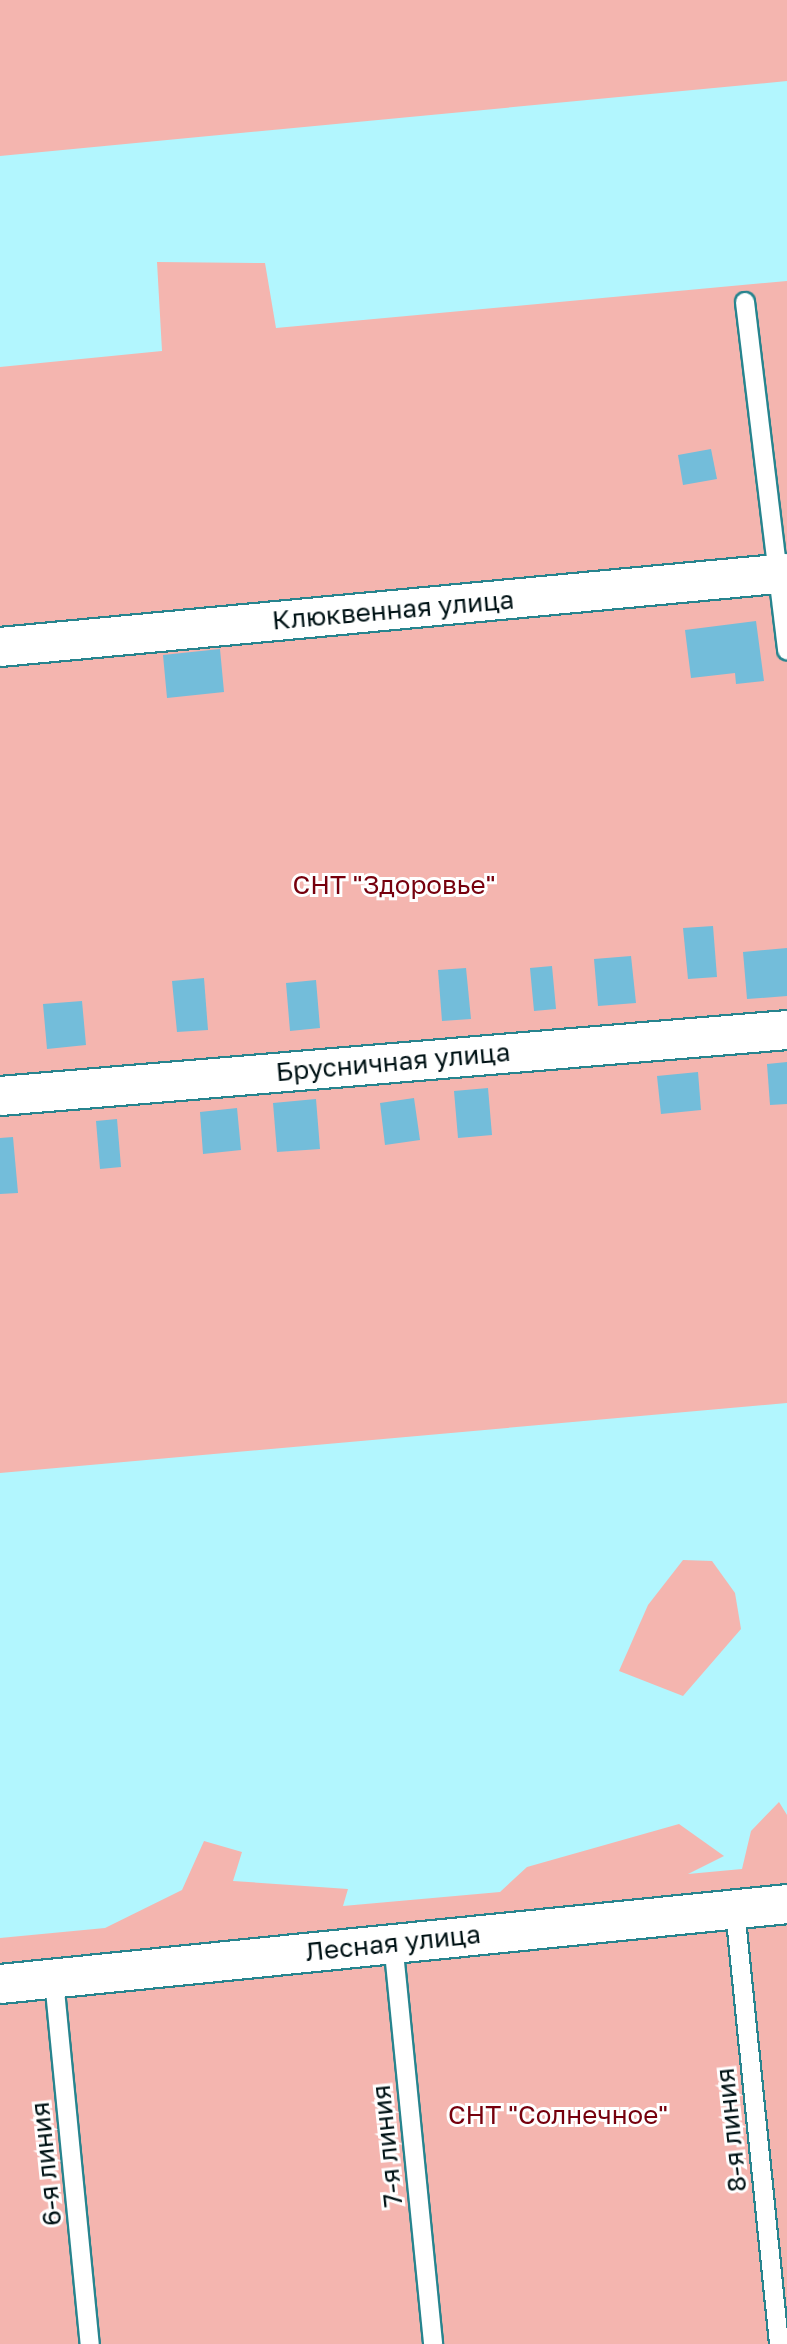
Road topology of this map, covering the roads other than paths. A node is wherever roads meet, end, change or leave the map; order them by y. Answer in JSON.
{"nodes":[{"id":1,"x":745,"y":302,"type":"dead end"},
{"id":2,"x":783,"y":573,"type":"edge"},
{"id":3,"x":0,"y":647,"type":"edge"},
{"id":4,"x":787,"y":650,"type":"edge"},
{"id":5,"x":787,"y":1030,"type":"edge"},
{"id":6,"x":0,"y":1096,"type":"edge"},
{"id":7,"x":787,"y":1904,"type":"edge"},
{"id":8,"x":735,"y":1910,"type":"junction"},
{"id":9,"x":393,"y":1942,"type":"junction"},
{"id":10,"x":54,"y":1980,"type":"junction"},
{"id":11,"x":0,"y":1984,"type":"edge"},
{"id":12,"x":90,"y":2344,"type":"edge"},
{"id":13,"x":433,"y":2344,"type":"edge"},
{"id":14,"x":779,"y":2344,"type":"edge"}],
"edges":[{"from":1,"to":2,"type":"lane"},
{"from":2,"to":3,"type":"street","name":"Клюквенная улица"},
{"from":2,"to":4,"type":"lane"},
{"from":5,"to":6,"type":"street","name":"Брусничная улица"},
{"from":7,"to":8,"type":"street","name":"Лесная улица"},
{"from":8,"to":9,"type":"street","name":"Лесная улица"},
{"from":8,"to":14,"type":"lane","name":"8-я линия"},
{"from":9,"to":10,"type":"street","name":"Лесная улица"},
{"from":9,"to":13,"type":"lane","name":"7-я линия"},
{"from":10,"to":11,"type":"street","name":"Лесная улица"},
{"from":10,"to":12,"type":"lane","name":"6-я линия"}]}
